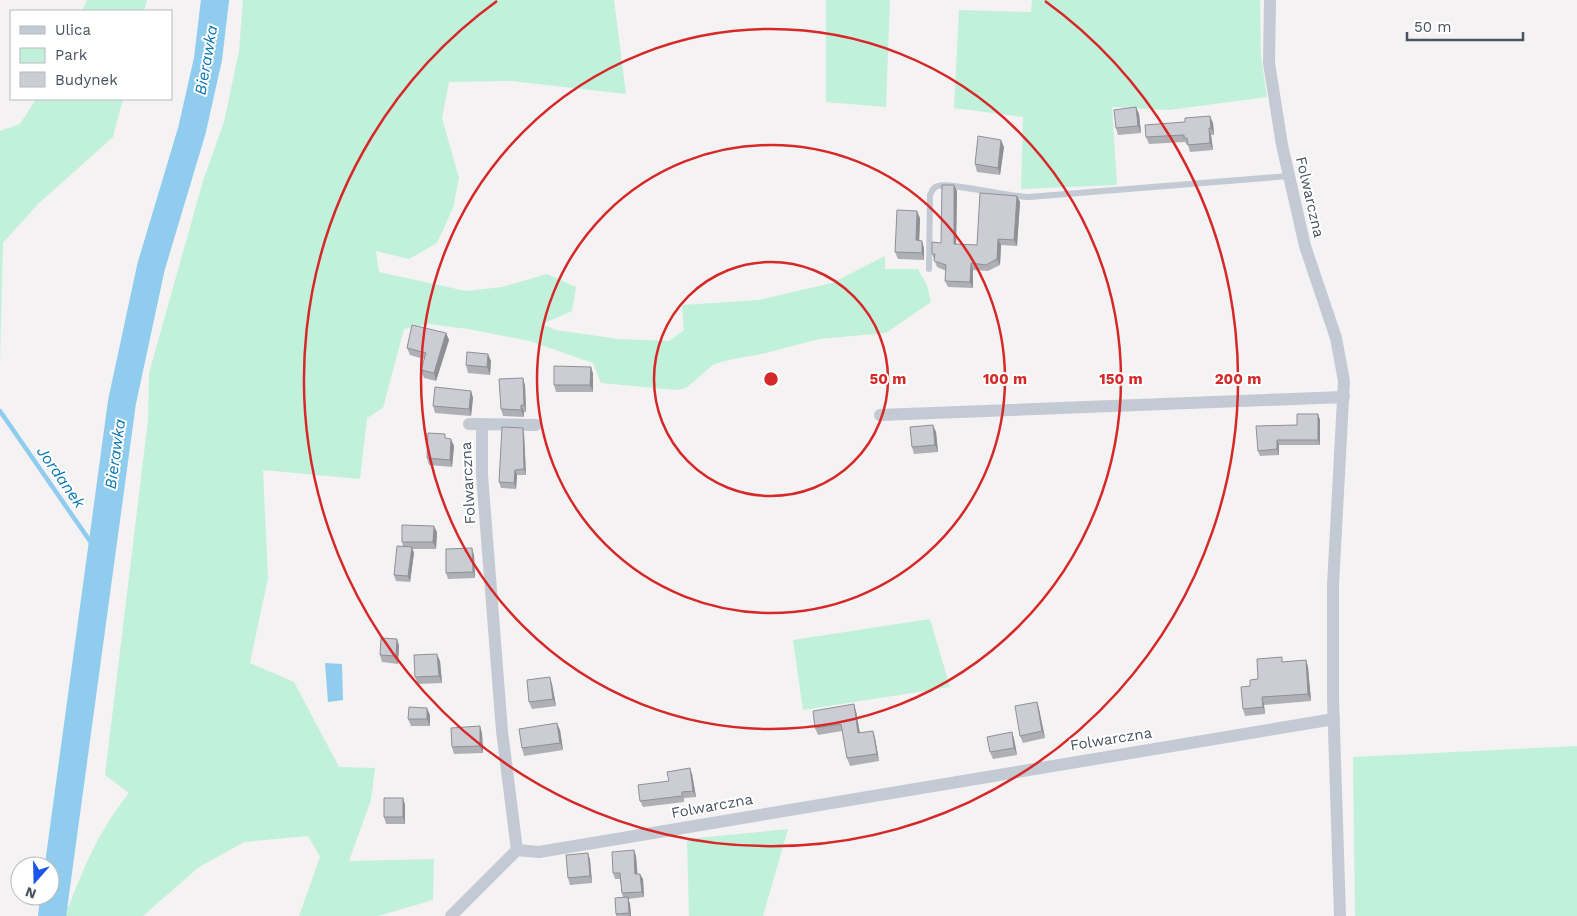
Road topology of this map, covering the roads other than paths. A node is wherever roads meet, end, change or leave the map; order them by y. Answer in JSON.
{"nodes":[{"id":1,"x":1270,"y":0,"type":"edge"},
{"id":2,"x":1289,"y":176,"type":"junction"},
{"id":3,"x":929,"y":269,"type":"dead end"},
{"id":4,"x":1344,"y":397,"type":"junction"},
{"id":5,"x":880,"y":415,"type":"dead end"},
{"id":6,"x":469,"y":424,"type":"dead end"},
{"id":7,"x":482,"y":425,"type":"junction"},
{"id":8,"x":536,"y":425,"type":"dead end"},
{"id":9,"x":1334,"y":719,"type":"junction"},
{"id":10,"x":517,"y":850,"type":"junction"},
{"id":11,"x":451,"y":916,"type":"edge"},
{"id":12,"x":1340,"y":916,"type":"edge"}],
"edges":[{"from":1,"to":2,"type":"street","name":"Folwarczna"},
{"from":2,"to":3,"type":"lane"},
{"from":2,"to":4,"type":"street","name":"Folwarczna"},
{"from":4,"to":5,"type":"street"},
{"from":4,"to":9,"type":"street","name":"Folwarczna"},
{"from":6,"to":7,"type":"street","name":"Folwarczna"},
{"from":7,"to":8,"type":"street","name":"Folwarczna"},
{"from":7,"to":10,"type":"street","name":"Folwarczna"},
{"from":9,"to":10,"type":"street","name":"Folwarczna"},
{"from":9,"to":12,"type":"street","name":"Folwarczna"},
{"from":10,"to":11,"type":"street"}]}
